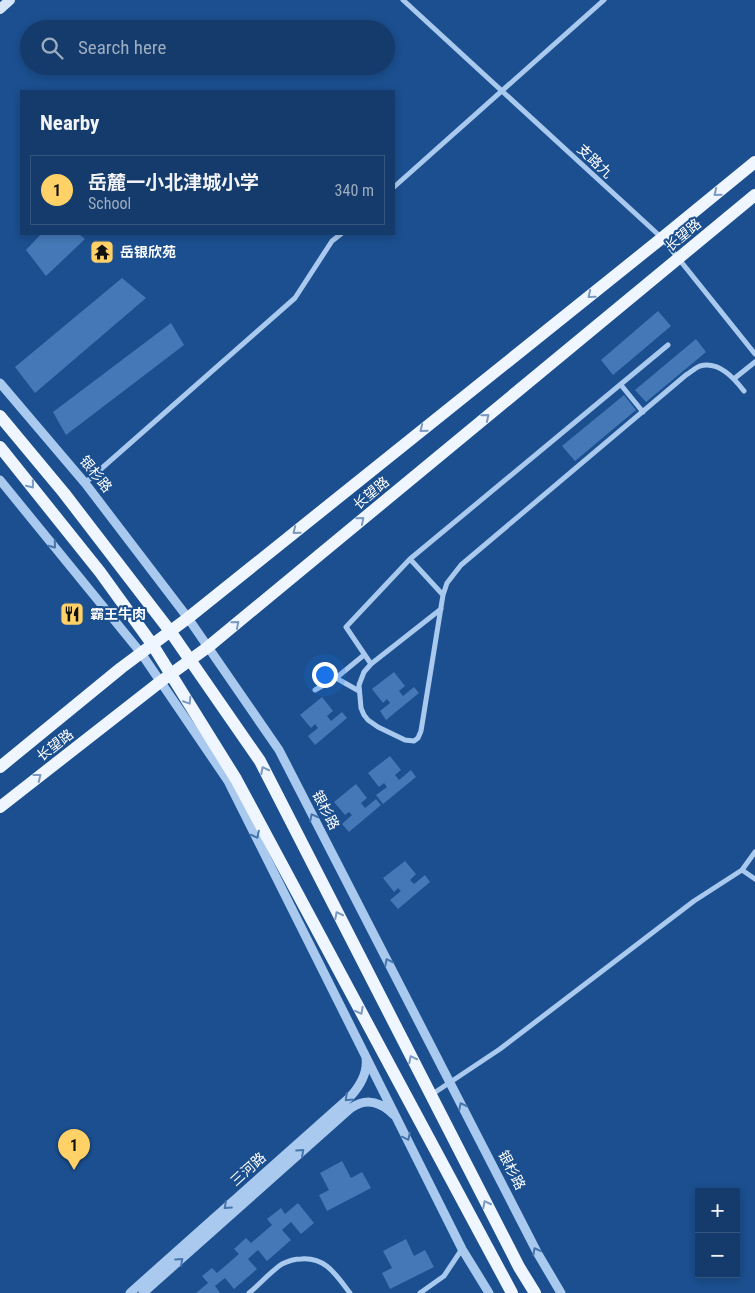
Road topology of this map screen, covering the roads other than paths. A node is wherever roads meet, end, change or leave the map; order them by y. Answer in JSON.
{"nodes":[{"id":1,"x":10,"y":0,"type":"edge"},
{"id":2,"x":404,"y":0,"type":"edge"},
{"id":3,"x":604,"y":0,"type":"edge"},
{"id":4,"x":0,"y":9,"type":"edge"},
{"id":5,"x":502,"y":91,"type":"junction"},
{"id":6,"x":755,"y":162,"type":"edge"},
{"id":7,"x":395,"y":186,"type":"edge"},
{"id":8,"x":755,"y":195,"type":"edge"},
{"id":9,"x":340,"y":235,"type":"edge"},
{"id":10,"x":662,"y":238,"type":"junction"},
{"id":11,"x":679,"y":258,"type":"junction"},
{"id":12,"x":668,"y":345,"type":"dead end"},
{"id":13,"x":755,"y":354,"type":"edge"},
{"id":14,"x":755,"y":362,"type":"edge"},
{"id":15,"x":735,"y":378,"type":"junction"},
{"id":16,"x":0,"y":383,"type":"edge"},
{"id":17,"x":621,"y":385,"type":"junction"},
{"id":18,"x":744,"y":391,"type":"dead end"},
{"id":19,"x":643,"y":412,"type":"junction"},
{"id":20,"x":0,"y":416,"type":"edge"},
{"id":21,"x":0,"y":447,"type":"edge"},
{"id":22,"x":0,"y":480,"type":"edge"},
{"id":23,"x":85,"y":483,"type":"junction"},
{"id":24,"x":410,"y":559,"type":"junction"},
{"id":25,"x":443,"y":595,"type":"junction"},
{"id":26,"x":441,"y":609,"type":"junction"},
{"id":27,"x":188,"y":618,"type":"junction"},
{"id":28,"x":170,"y":631,"type":"junction"},
{"id":29,"x":152,"y":644,"type":"junction"},
{"id":30,"x":208,"y":647,"type":"junction"},
{"id":31,"x":141,"y":653,"type":"junction"},
{"id":32,"x":364,"y":655,"type":"junction"},
{"id":33,"x":189,"y":660,"type":"junction"},
{"id":34,"x":371,"y":664,"type":"junction"},
{"id":35,"x":171,"y":674,"type":"junction"},
{"id":36,"x":336,"y":678,"type":"junction"},
{"id":37,"x":160,"y":682,"type":"junction"},
{"id":38,"x":315,"y":690,"type":"dead end"},
{"id":39,"x":359,"y":691,"type":"junction"},
{"id":40,"x":0,"y":767,"type":"edge"},
{"id":41,"x":0,"y":807,"type":"edge"},
{"id":42,"x":755,"y":852,"type":"edge"},
{"id":43,"x":742,"y":870,"type":"junction"},
{"id":44,"x":755,"y":879,"type":"edge"},
{"id":45,"x":366,"y":1055,"type":"junction"},
{"id":46,"x":450,"y":1082,"type":"junction"},
{"id":47,"x":431,"y":1095,"type":"junction"},
{"id":48,"x":398,"y":1119,"type":"junction"},
{"id":49,"x":462,"y":1249,"type":"junction"},
{"id":50,"x":130,"y":1293,"type":"edge"},
{"id":51,"x":143,"y":1293,"type":"edge"},
{"id":52,"x":249,"y":1293,"type":"edge"},
{"id":53,"x":350,"y":1293,"type":"edge"},
{"id":54,"x":420,"y":1293,"type":"edge"},
{"id":55,"x":489,"y":1293,"type":"edge"},
{"id":56,"x":512,"y":1293,"type":"edge"},
{"id":57,"x":535,"y":1293,"type":"edge"},
{"id":58,"x":561,"y":1293,"type":"edge"}],
"edges":[{"from":1,"to":4,"type":"main road"},
{"from":2,"to":5,"type":"street","name":"支路九"},
{"from":3,"to":5,"type":"street"},
{"from":5,"to":7,"type":"street"},
{"from":5,"to":10,"type":"street","name":"支路九"},
{"from":6,"to":10,"type":"main road","name":"长望路","one_way":true},
{"from":8,"to":11,"type":"main road","name":"长望路"},
{"from":9,"to":23,"type":"street"},
{"from":10,"to":11,"type":"street","name":"支路九"},
{"from":10,"to":27,"type":"main road","name":"长望路","one_way":true},
{"from":11,"to":13,"type":"street","name":"支路九"},
{"from":30,"to":11,"type":"main road","name":"长望路","one_way":true},
{"from":12,"to":17,"type":"street"},
{"from":14,"to":15,"type":"street"},
{"from":15,"to":18,"type":"street"},
{"from":15,"to":19,"type":"street"},
{"from":16,"to":23,"type":"street","name":"银杉路"},
{"from":17,"to":19,"type":"street"},
{"from":17,"to":24,"type":"street"},
{"from":19,"to":25,"type":"street"},
{"from":20,"to":28,"type":"main road"},
{"from":21,"to":29,"type":"main road","one_way":true},
{"from":22,"to":31,"type":"street","one_way":true},
{"from":23,"to":27,"type":"street","name":"银杉路"},
{"from":24,"to":25,"type":"street"},
{"from":24,"to":32,"type":"street"},
{"from":25,"to":26,"type":"street"},
{"from":26,"to":34,"type":"street"},
{"from":26,"to":39,"type":"street"},
{"from":27,"to":28,"type":"main road","name":"长望路"},
{"from":27,"to":30,"type":"street","name":"银杉路"},
{"from":28,"to":29,"type":"main road","name":"长望路"},
{"from":28,"to":33,"type":"main road"},
{"from":29,"to":31,"type":"main road","name":"长望路"},
{"from":29,"to":35,"type":"main road"},
{"from":30,"to":33,"type":"main road","name":"长望路"},
{"from":46,"to":30,"type":"street","name":"银杉路","one_way":true},
{"from":31,"to":37,"type":"street"},
{"from":31,"to":40,"type":"main road","name":"长望路"},
{"from":32,"to":34,"type":"street"},
{"from":32,"to":36,"type":"street"},
{"from":33,"to":35,"type":"main road","name":"长望路"},
{"from":47,"to":33,"type":"main road","one_way":true},
{"from":34,"to":39,"type":"street"},
{"from":35,"to":37,"type":"main road","name":"长望路"},
{"from":35,"to":56,"type":"main road","one_way":true},
{"from":36,"to":38,"type":"street"},
{"from":36,"to":39,"type":"street"},
{"from":41,"to":37,"type":"main road","name":"长望路","one_way":true},
{"from":37,"to":45,"type":"street","one_way":true},
{"from":42,"to":43,"type":"street"},
{"from":43,"to":44,"type":"street"},
{"from":43,"to":46,"type":"street"},
{"from":45,"to":48,"type":"street"},
{"from":45,"to":50,"type":"street","name":"三河路","one_way":true},
{"from":46,"to":47,"type":"street"},
{"from":58,"to":46,"type":"street","name":"银杉路","one_way":true},
{"from":57,"to":47,"type":"main road","one_way":true},
{"from":48,"to":49,"type":"street","one_way":true},
{"from":51,"to":48,"type":"street","name":"三河路","one_way":true},
{"from":49,"to":54,"type":"street"},
{"from":49,"to":55,"type":"street"},
{"from":52,"to":53,"type":"street"}]}
